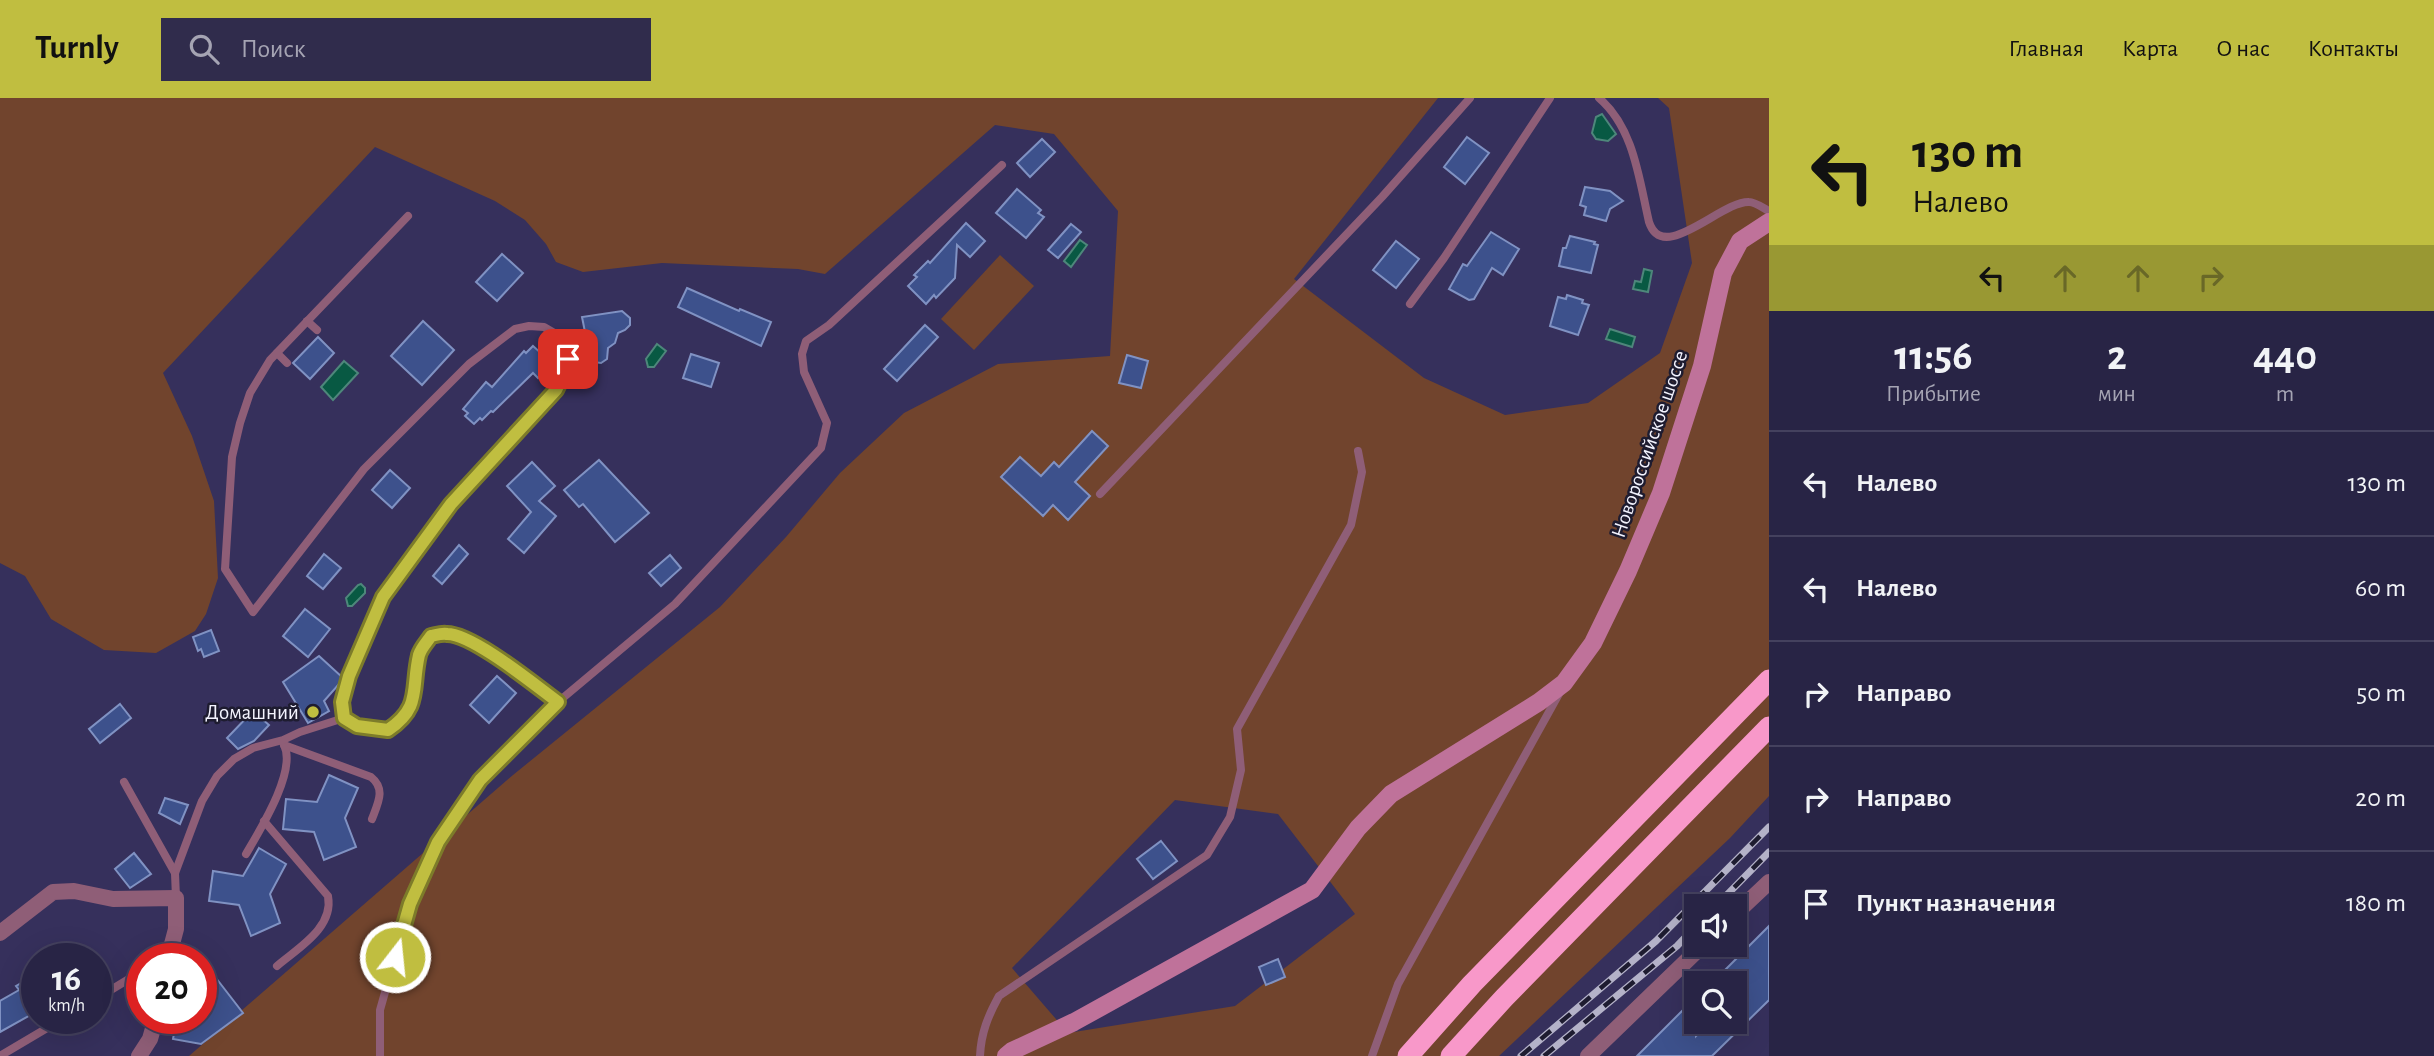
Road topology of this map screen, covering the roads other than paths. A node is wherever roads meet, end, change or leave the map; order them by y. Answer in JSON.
{"nodes":[{"id":1,"x":1470,"y":98,"type":"edge"},
{"id":2,"x":1550,"y":98,"type":"edge"},
{"id":3,"x":1599,"y":98,"type":"edge"},
{"id":4,"x":1002,"y":165,"type":"dead end"},
{"id":5,"x":1769,"y":211,"type":"edge"},
{"id":6,"x":408,"y":216,"type":"dead end"},
{"id":7,"x":1769,"y":222,"type":"edge"},
{"id":8,"x":1410,"y":304,"type":"dead end"},
{"id":9,"x":307,"y":321,"type":"junction"},
{"id":10,"x":317,"y":330,"type":"dead end"},
{"id":11,"x":277,"y":353,"type":"junction"},
{"id":12,"x":287,"y":363,"type":"dead end"},
{"id":13,"x":1358,"y":451,"type":"dead end"},
{"id":14,"x":1100,"y":494,"type":"dead end"},
{"id":15,"x":1769,"y":680,"type":"edge"},
{"id":16,"x":1564,"y":683,"type":"junction"},
{"id":17,"x":558,"y":702,"type":"junction"},
{"id":18,"x":344,"y":718,"type":"junction"},
{"id":19,"x":1769,"y":727,"type":"edge"},
{"id":20,"x":283,"y":743,"type":"junction"},
{"id":21,"x":124,"y":782,"type":"dead end"},
{"id":22,"x":372,"y":819,"type":"dead end"},
{"id":23,"x":264,"y":821,"type":"junction"},
{"id":24,"x":246,"y":854,"type":"dead end"},
{"id":25,"x":175,"y":873,"type":"junction"},
{"id":26,"x":1769,"y":882,"type":"edge"},
{"id":27,"x":176,"y":898,"type":"junction"},
{"id":28,"x":1747,"y":903,"type":"edge"},
{"id":29,"x":0,"y":933,"type":"edge"},
{"id":30,"x":171,"y":943,"type":"edge"},
{"id":31,"x":1691,"y":957,"type":"edge"},
{"id":32,"x":277,"y":966,"type":"dead end"},
{"id":33,"x":37,"y":1034,"type":"edge"},
{"id":34,"x":151,"y":1034,"type":"edge"},
{"id":35,"x":0,"y":1056,"type":"edge"},
{"id":36,"x":139,"y":1056,"type":"edge"},
{"id":37,"x":380,"y":1056,"type":"edge"},
{"id":38,"x":980,"y":1056,"type":"edge"},
{"id":39,"x":1006,"y":1056,"type":"edge"},
{"id":40,"x":1372,"y":1056,"type":"edge"},
{"id":41,"x":1408,"y":1056,"type":"edge"},
{"id":42,"x":1451,"y":1056,"type":"edge"},
{"id":43,"x":1588,"y":1056,"type":"edge"}],
"edges":[{"from":1,"to":14,"type":"lane"},
{"from":2,"to":8,"type":"lane"},
{"from":3,"to":5,"type":"lane"},
{"from":4,"to":17,"type":"lane"},
{"from":6,"to":9,"type":"lane"},
{"from":7,"to":16,"type":"street","name":"Новороссийское шоссе"},
{"from":9,"to":10,"type":"lane"},
{"from":9,"to":11,"type":"lane"},
{"from":11,"to":12,"type":"lane"},
{"from":11,"to":18,"type":"lane"},
{"from":13,"to":38,"type":"lane"},
{"from":15,"to":41,"type":"highway"},
{"from":16,"to":39,"type":"street","name":"Новороссийское шоссе"},
{"from":16,"to":40,"type":"lane"},
{"from":17,"to":18,"type":"lane"},
{"from":17,"to":37,"type":"lane"},
{"from":18,"to":20,"type":"lane"},
{"from":19,"to":42,"type":"highway"},
{"from":20,"to":22,"type":"lane"},
{"from":20,"to":23,"type":"lane"},
{"from":20,"to":25,"type":"lane"},
{"from":21,"to":25,"type":"lane"},
{"from":23,"to":24,"type":"lane"},
{"from":23,"to":32,"type":"lane"},
{"from":25,"to":27,"type":"lane"},
{"from":26,"to":28,"type":"street"},
{"from":27,"to":29,"type":"street"},
{"from":27,"to":30,"type":"street"},
{"from":31,"to":43,"type":"street"},
{"from":33,"to":35,"type":"lane"},
{"from":34,"to":36,"type":"street"}]}
